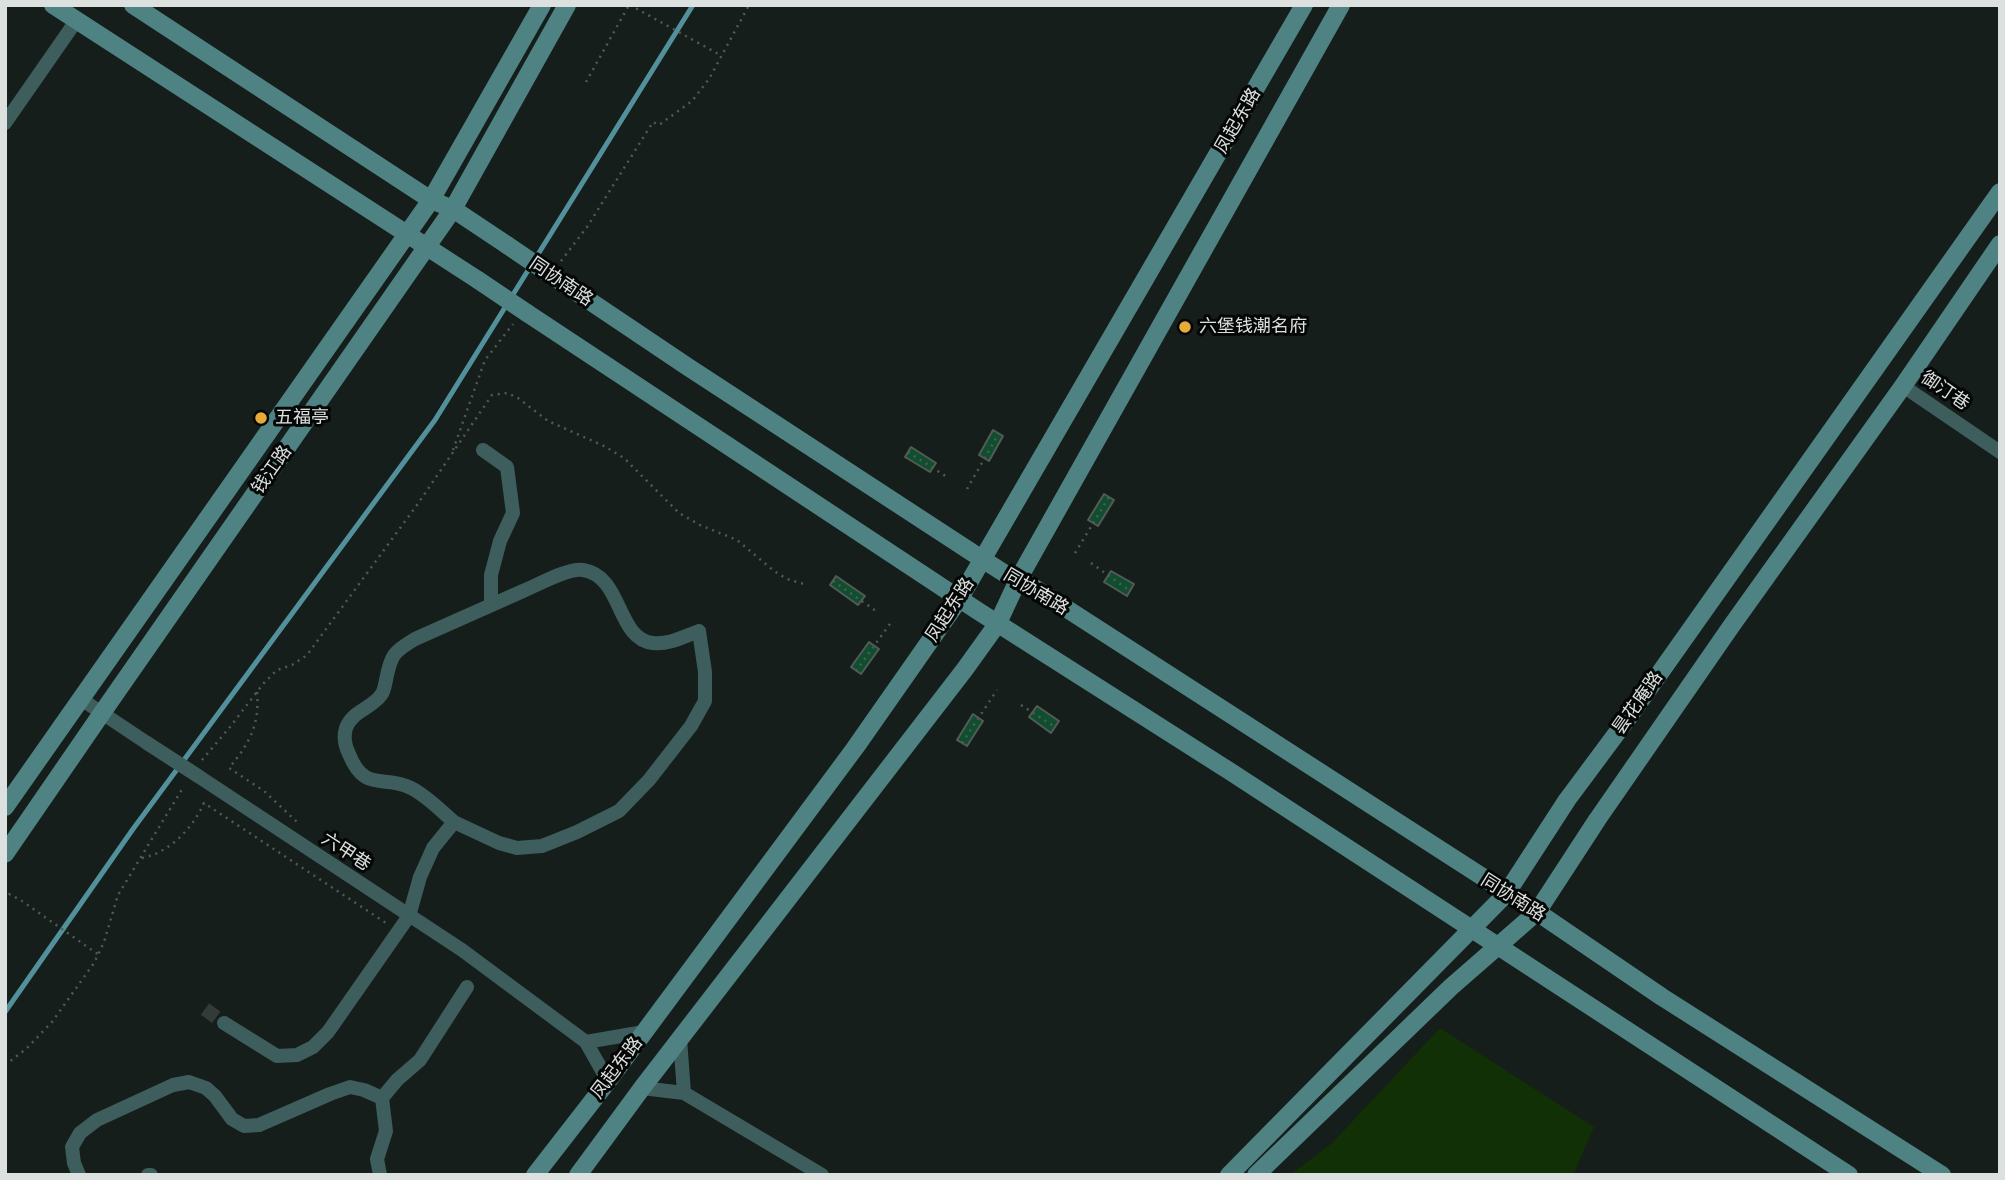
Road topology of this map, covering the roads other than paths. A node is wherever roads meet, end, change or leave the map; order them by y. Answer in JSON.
{"nodes":[{"id":1,"x":53,"y":5,"type":"edge"},
{"id":2,"x":133,"y":5,"type":"edge"},
{"id":3,"x":542,"y":5,"type":"edge"},
{"id":4,"x":566,"y":5,"type":"edge"},
{"id":5,"x":1304,"y":5,"type":"edge"},
{"id":6,"x":1341,"y":5,"type":"edge"},
{"id":7,"x":76,"y":21,"type":"junction"},
{"id":8,"x":5,"y":123,"type":"edge"},
{"id":9,"x":2000,"y":192,"type":"edge"},
{"id":10,"x":431,"y":200,"type":"junction"},
{"id":11,"x":453,"y":209,"type":"junction"},
{"id":12,"x":407,"y":233,"type":"junction"},
{"id":13,"x":2000,"y":244,"type":"edge"},
{"id":14,"x":428,"y":247,"type":"junction"},
{"id":15,"x":1903,"y":386,"type":"junction"},
{"id":16,"x":483,"y":450,"type":"dead end"},
{"id":17,"x":2000,"y":452,"type":"edge"},
{"id":18,"x":982,"y":559,"type":"junction"},
{"id":19,"x":1019,"y":578,"type":"junction"},
{"id":20,"x":960,"y":598,"type":"junction"},
{"id":21,"x":491,"y":605,"type":"junction"},
{"id":22,"x":998,"y":623,"type":"junction"},
{"id":23,"x":81,"y":699,"type":"junction"},
{"id":24,"x":102,"y":713,"type":"junction"},
{"id":25,"x":5,"y":807,"type":"edge"},
{"id":26,"x":454,"y":822,"type":"junction"},
{"id":27,"x":5,"y":855,"type":"edge"},
{"id":28,"x":1506,"y":894,"type":"junction"},
{"id":29,"x":1537,"y":912,"type":"junction"},
{"id":30,"x":409,"y":916,"type":"junction"},
{"id":31,"x":1472,"y":929,"type":"junction"},
{"id":32,"x":1497,"y":946,"type":"junction"},
{"id":33,"x":467,"y":987,"type":"dead end"},
{"id":34,"x":224,"y":1023,"type":"tunnel mouth"},
{"id":35,"x":644,"y":1032,"type":"junction"},
{"id":36,"x":680,"y":1039,"type":"junction"},
{"id":37,"x":586,"y":1042,"type":"junction"},
{"id":38,"x":608,"y":1081,"type":"junction"},
{"id":39,"x":642,"y":1088,"type":"junction"},
{"id":40,"x":684,"y":1093,"type":"junction"},
{"id":41,"x":382,"y":1098,"type":"junction"},
{"id":42,"x":79,"y":1175,"type":"edge"},
{"id":43,"x":380,"y":1175,"type":"edge"},
{"id":44,"x":535,"y":1175,"type":"edge"},
{"id":45,"x":578,"y":1175,"type":"edge"},
{"id":46,"x":822,"y":1175,"type":"edge"},
{"id":47,"x":1229,"y":1175,"type":"edge"},
{"id":48,"x":1256,"y":1175,"type":"edge"},
{"id":49,"x":1849,"y":1175,"type":"edge"},
{"id":50,"x":1942,"y":1175,"type":"edge"}],
"edges":[{"from":1,"to":7,"type":"main road"},
{"from":2,"to":10,"type":"main road","name":"同协南路"},
{"from":3,"to":10,"type":"main road","name":"钱江路"},
{"from":4,"to":11,"type":"main road","name":"钱江路"},
{"from":5,"to":18,"type":"main road","name":"凤起东路"},
{"from":6,"to":19,"type":"main road","name":"凤起东路"},
{"from":7,"to":8,"type":"street"},
{"from":7,"to":12,"type":"main road"},
{"from":9,"to":28,"type":"main road","name":"昙花庵路"},
{"from":10,"to":11,"type":"main road","name":"同协南路"},
{"from":10,"to":12,"type":"main road","name":"钱江路"},
{"from":11,"to":14,"type":"main road","name":"钱江路"},
{"from":11,"to":18,"type":"main road","name":"同协南路","bridge":true},
{"from":12,"to":14,"type":"main road"},
{"from":12,"to":23,"type":"main road","name":"钱江路"},
{"from":13,"to":15,"type":"main road","name":"昙花庵路"},
{"from":14,"to":20,"type":"main road","bridge":true},
{"from":14,"to":24,"type":"main road","name":"钱江路"},
{"from":15,"to":17,"type":"street","name":"御汀巷"},
{"from":15,"to":29,"type":"main road","name":"昙花庵路"},
{"from":16,"to":21,"type":"street"},
{"from":18,"to":19,"type":"main road","name":"同协南路"},
{"from":18,"to":20,"type":"main road","name":"凤起东路"},
{"from":19,"to":22,"type":"main road","name":"凤起东路"},
{"from":19,"to":28,"type":"main road","name":"同协南路"},
{"from":20,"to":22,"type":"main road"},
{"from":20,"to":35,"type":"main road","name":"凤起东路"},
{"from":21,"to":26,"type":"street"},
{"from":21,"to":26,"type":"street"},
{"from":22,"to":31,"type":"main road"},
{"from":22,"to":36,"type":"main road","name":"凤起东路"},
{"from":23,"to":24,"type":"street","name":"六甲巷"},
{"from":23,"to":25,"type":"main road","name":"钱江路"},
{"from":24,"to":27,"type":"main road","name":"钱江路"},
{"from":24,"to":30,"type":"street","name":"六甲巷","bridge":true},
{"from":26,"to":30,"type":"street"},
{"from":28,"to":29,"type":"main road","name":"同协南路"},
{"from":28,"to":31,"type":"main road","name":"昙花庵路"},
{"from":29,"to":32,"type":"main road","name":"昙花庵路"},
{"from":29,"to":50,"type":"main road","name":"同协南路"},
{"from":30,"to":34,"type":"street"},
{"from":30,"to":37,"type":"street","name":"六甲巷"},
{"from":31,"to":32,"type":"main road"},
{"from":31,"to":47,"type":"main road","name":"昙花庵路"},
{"from":32,"to":48,"type":"main road","name":"昙花庵路"},
{"from":32,"to":49,"type":"main road"},
{"from":33,"to":41,"type":"street"},
{"from":35,"to":37,"type":"street"},
{"from":35,"to":38,"type":"main road","name":"凤起东路"},
{"from":36,"to":39,"type":"main road","name":"凤起东路"},
{"from":36,"to":40,"type":"street"},
{"from":37,"to":38,"type":"street","name":"六甲巷"},
{"from":38,"to":44,"type":"main road","name":"凤起东路"},
{"from":39,"to":40,"type":"street"},
{"from":39,"to":45,"type":"main road","name":"凤起东路"},
{"from":40,"to":46,"type":"street"},
{"from":41,"to":42,"type":"street"},
{"from":41,"to":43,"type":"street"}]}
